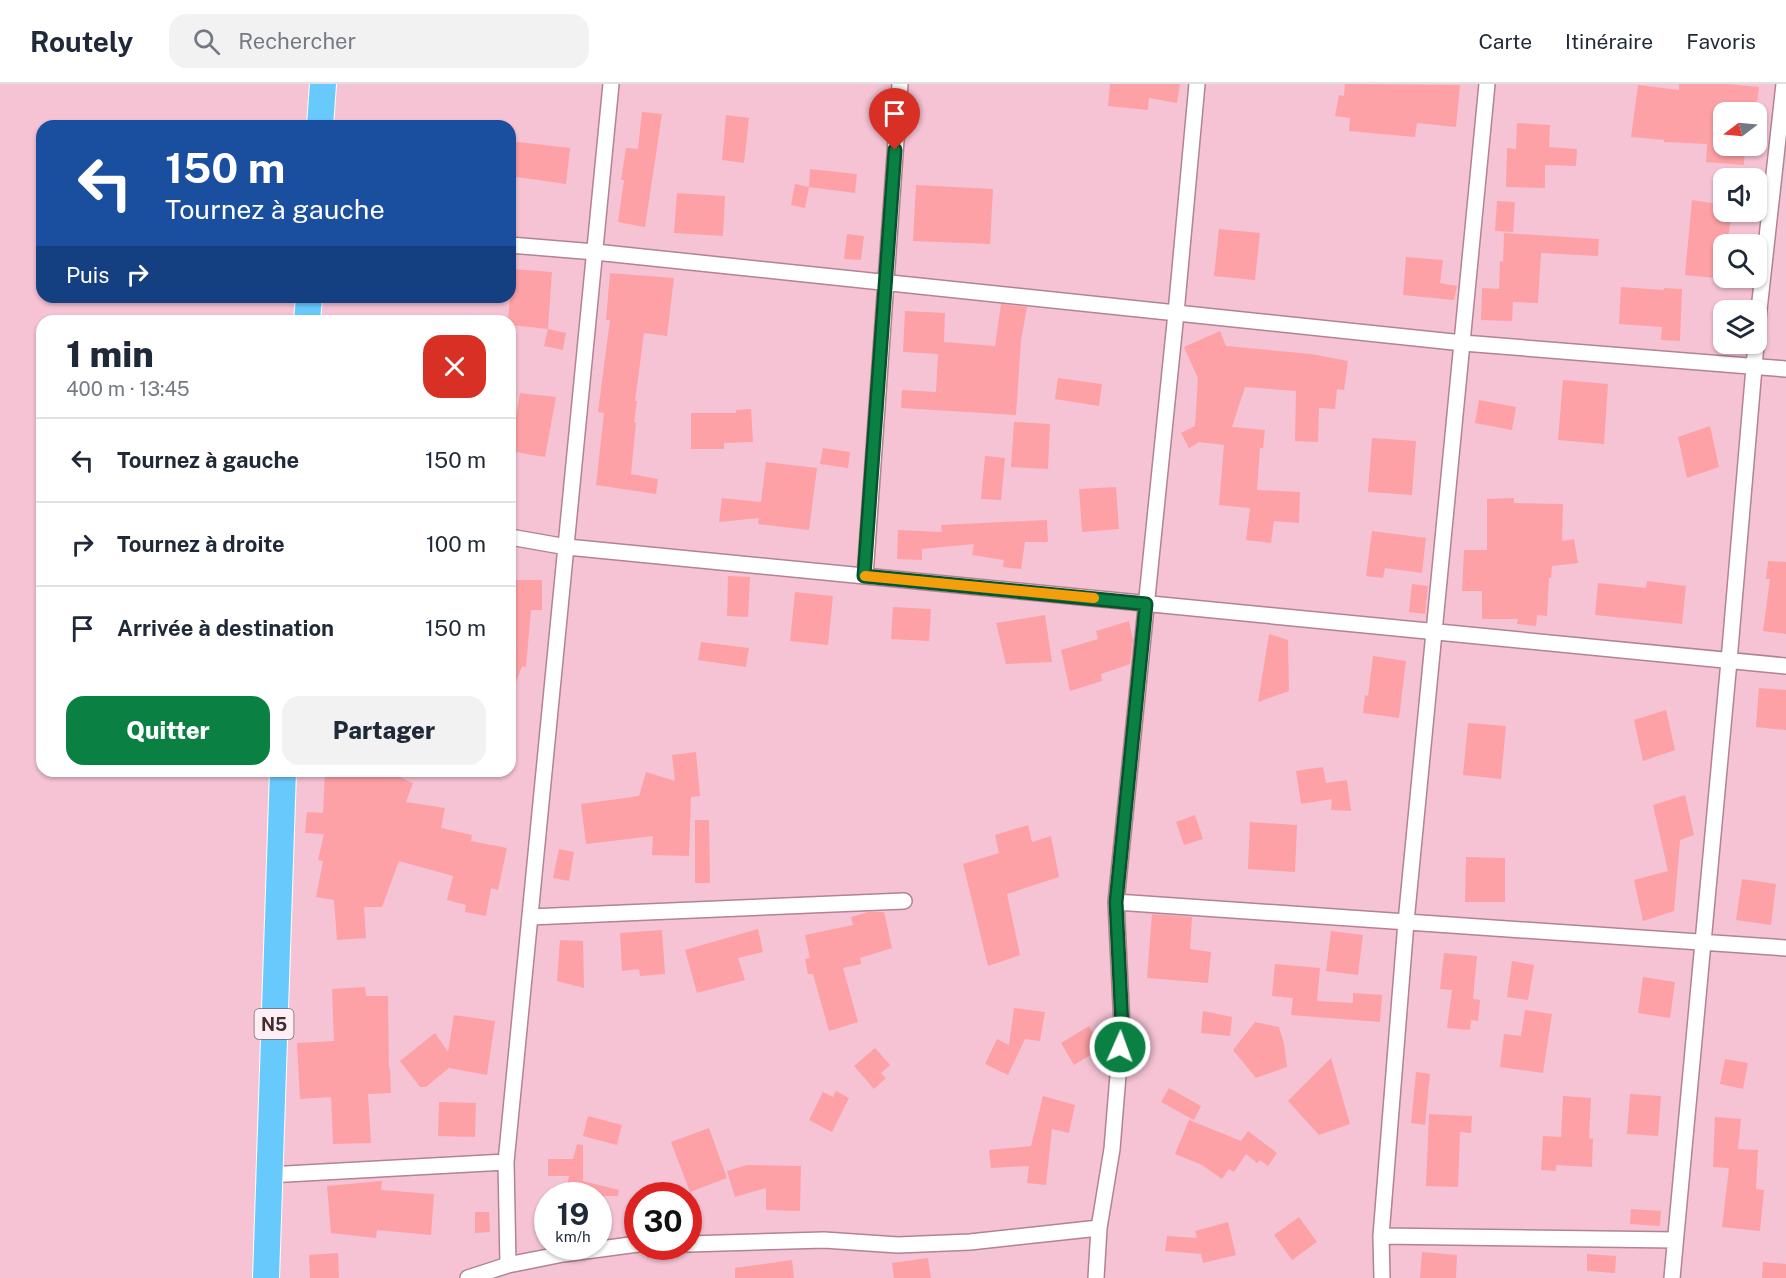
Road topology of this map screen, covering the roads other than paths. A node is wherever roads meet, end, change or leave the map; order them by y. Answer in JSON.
{"nodes":[{"id":1,"x":323,"y":84,"type":"edge"},
{"id":2,"x":611,"y":84,"type":"edge"},
{"id":3,"x":900,"y":84,"type":"edge"},
{"id":4,"x":1197,"y":84,"type":"edge"},
{"id":5,"x":1487,"y":84,"type":"edge"},
{"id":6,"x":1784,"y":84,"type":"edge"},
{"id":7,"x":320,"y":120,"type":"edge"},
{"id":8,"x":516,"y":245,"type":"edge"},
{"id":9,"x":595,"y":252,"type":"junction"},
{"id":10,"x":885,"y":283,"type":"junction"},
{"id":11,"x":1760,"y":300,"type":"edge"},
{"id":12,"x":1176,"y":313,"type":"junction"},
{"id":13,"x":1463,"y":343,"type":"junction"},
{"id":14,"x":1755,"y":354,"type":"edge"},
{"id":15,"x":1753,"y":367,"type":"junction"},
{"id":16,"x":1786,"y":369,"type":"edge"},
{"id":17,"x":516,"y":538,"type":"edge"},
{"id":18,"x":567,"y":547,"type":"junction"},
{"id":19,"x":864,"y":576,"type":"junction"},
{"id":20,"x":1146,"y":604,"type":"junction"},
{"id":21,"x":1434,"y":632,"type":"junction"},
{"id":22,"x":1730,"y":661,"type":"junction"},
{"id":23,"x":1786,"y":666,"type":"edge"},
{"id":24,"x":283,"y":777,"type":"edge"},
{"id":25,"x":904,"y":901,"type":"dead end"},
{"id":26,"x":1116,"y":902,"type":"junction"},
{"id":27,"x":530,"y":917,"type":"junction"},
{"id":28,"x":1406,"y":922,"type":"junction"},
{"id":29,"x":1703,"y":942,"type":"junction"},
{"id":30,"x":1786,"y":948,"type":"edge"},
{"id":31,"x":506,"y":1162,"type":"junction"},
{"id":32,"x":268,"y":1175,"type":"junction"},
{"id":33,"x":1099,"y":1228,"type":"junction"},
{"id":34,"x":1381,"y":1236,"type":"junction"},
{"id":35,"x":1675,"y":1240,"type":"junction"},
{"id":36,"x":702,"y":1244,"type":"edge"},
{"id":37,"x":624,"y":1246,"type":"edge"},
{"id":38,"x":508,"y":1265,"type":"junction"},
{"id":39,"x":266,"y":1278,"type":"edge"},
{"id":40,"x":468,"y":1278,"type":"edge"},
{"id":41,"x":1096,"y":1278,"type":"edge"},
{"id":42,"x":1382,"y":1278,"type":"edge"},
{"id":43,"x":1672,"y":1278,"type":"edge"}],
"edges":[{"from":1,"to":7,"type":"highway"},
{"from":2,"to":9,"type":"street"},
{"from":3,"to":10,"type":"street"},
{"from":4,"to":12,"type":"street"},
{"from":5,"to":13,"type":"street"},
{"from":6,"to":11,"type":"street"},
{"from":8,"to":9,"type":"street"},
{"from":9,"to":10,"type":"street"},
{"from":9,"to":18,"type":"street"},
{"from":10,"to":12,"type":"street"},
{"from":10,"to":19,"type":"street"},
{"from":12,"to":13,"type":"street"},
{"from":12,"to":20,"type":"street"},
{"from":13,"to":15,"type":"street"},
{"from":13,"to":21,"type":"street"},
{"from":14,"to":15,"type":"street"},
{"from":15,"to":16,"type":"street"},
{"from":15,"to":22,"type":"street"},
{"from":17,"to":18,"type":"street"},
{"from":18,"to":19,"type":"street"},
{"from":18,"to":27,"type":"street"},
{"from":19,"to":20,"type":"street"},
{"from":20,"to":21,"type":"street"},
{"from":20,"to":26,"type":"street"},
{"from":21,"to":22,"type":"street"},
{"from":21,"to":28,"type":"street"},
{"from":22,"to":23,"type":"street"},
{"from":22,"to":29,"type":"street"},
{"from":24,"to":32,"type":"highway","number":"N5"},
{"from":25,"to":27,"type":"street"},
{"from":26,"to":28,"type":"street"},
{"from":26,"to":33,"type":"street"},
{"from":27,"to":31,"type":"street"},
{"from":28,"to":29,"type":"street"},
{"from":28,"to":34,"type":"street"},
{"from":29,"to":30,"type":"street"},
{"from":29,"to":35,"type":"street"},
{"from":31,"to":32,"type":"street"},
{"from":31,"to":38,"type":"street"},
{"from":32,"to":39,"type":"highway","number":"N5"},
{"from":33,"to":36,"type":"street"},
{"from":33,"to":41,"type":"street"},
{"from":34,"to":35,"type":"street"},
{"from":34,"to":42,"type":"street"},
{"from":35,"to":43,"type":"street"},
{"from":37,"to":38,"type":"street"},
{"from":38,"to":40,"type":"street"}]}
